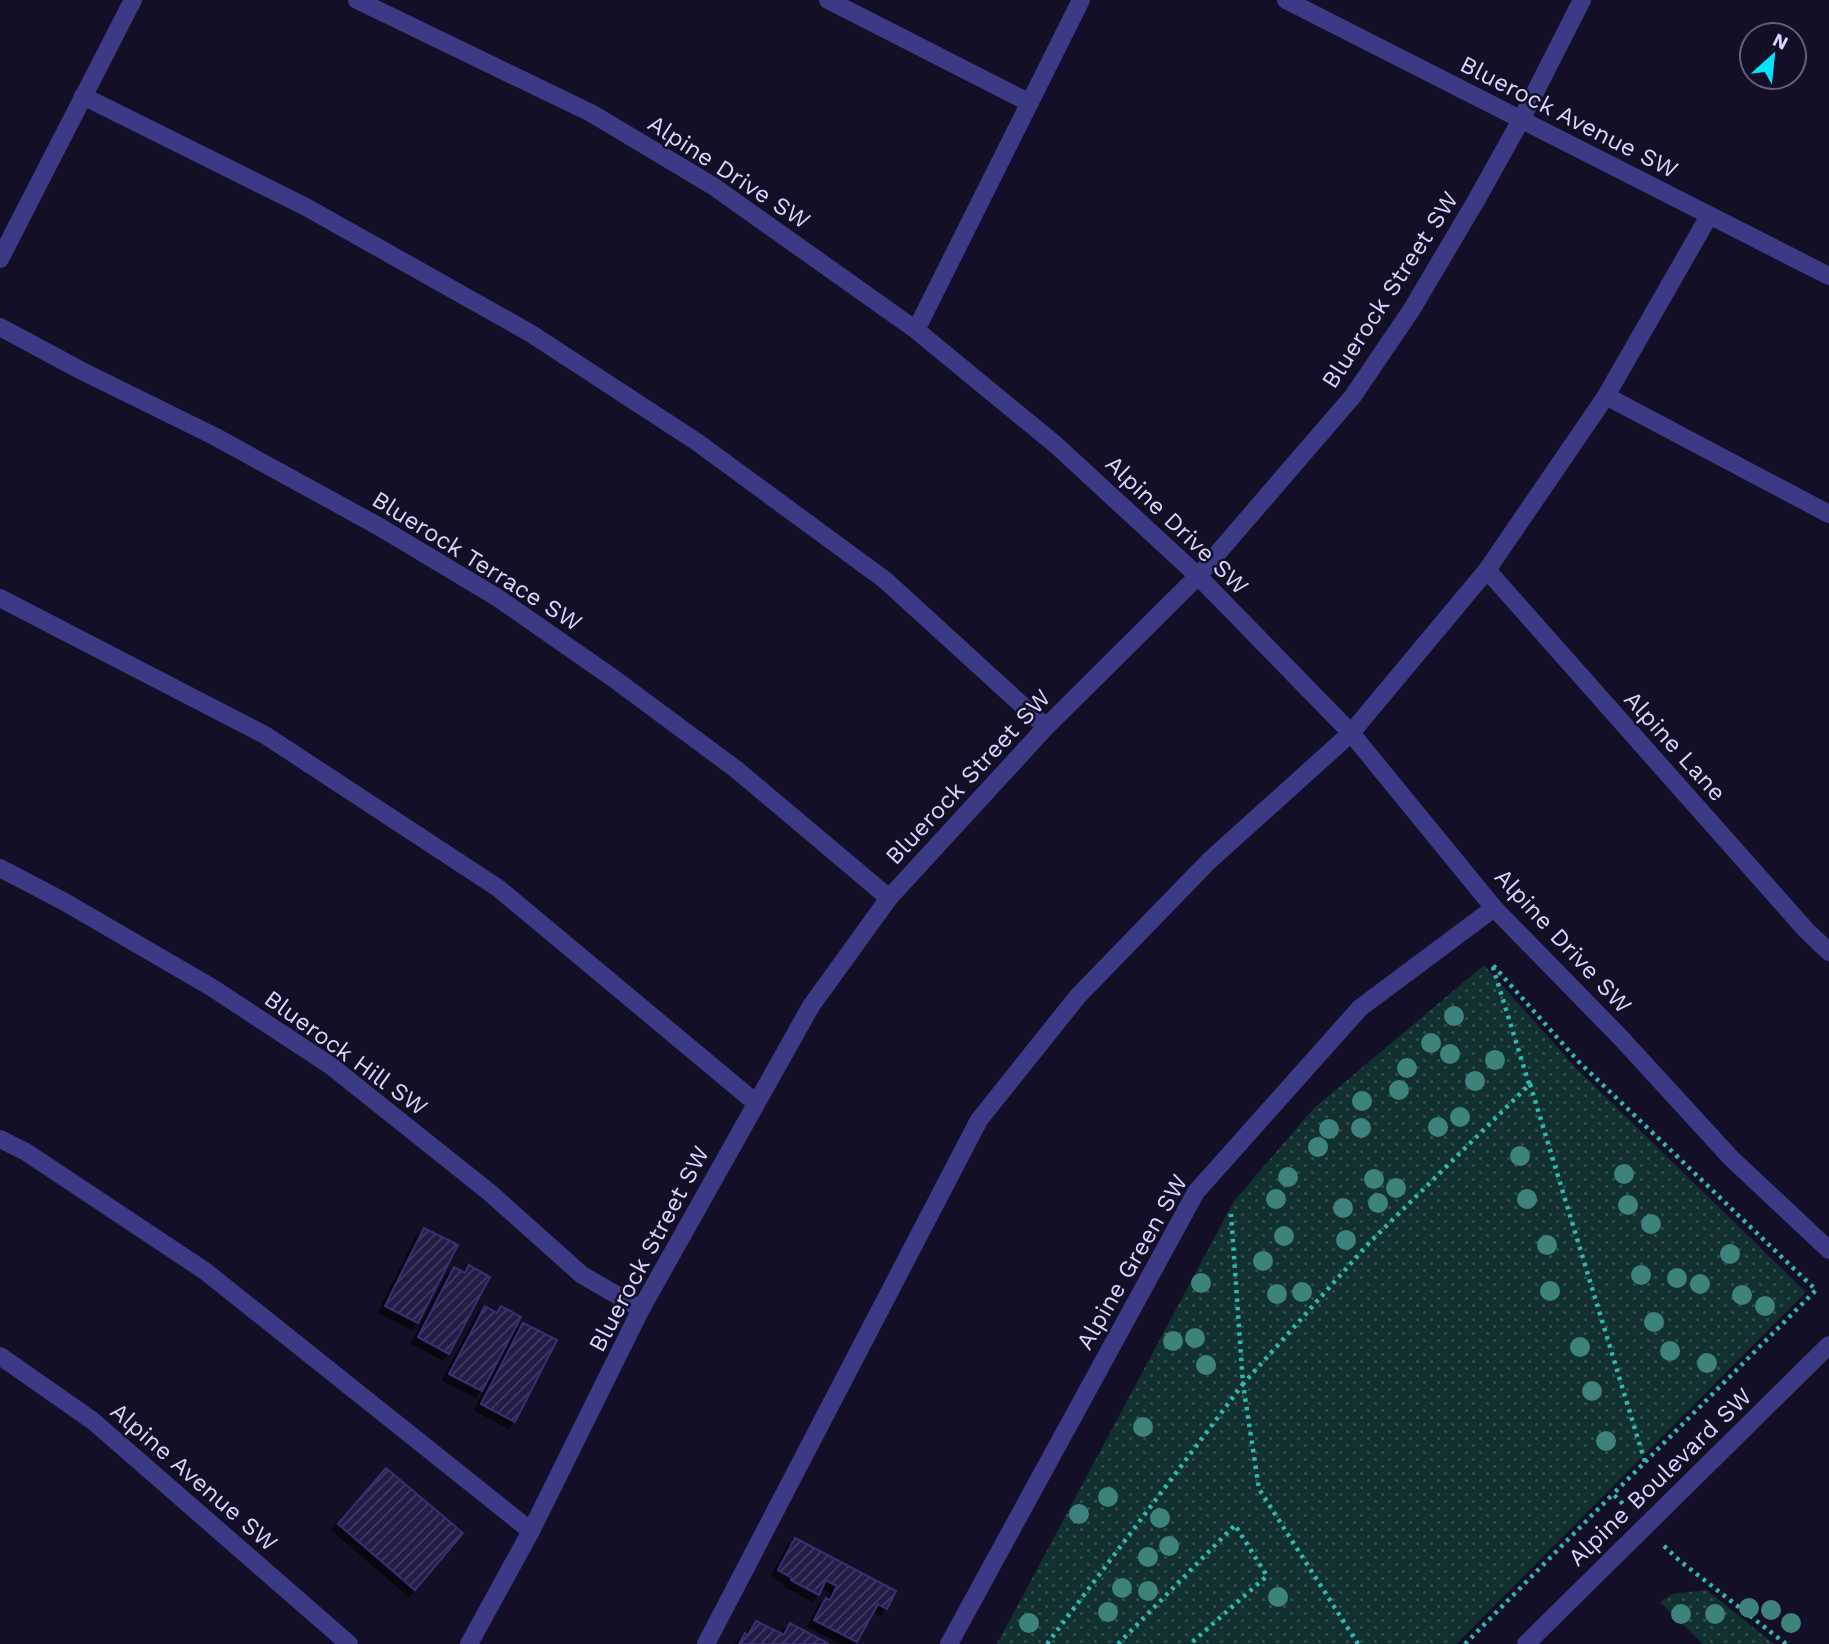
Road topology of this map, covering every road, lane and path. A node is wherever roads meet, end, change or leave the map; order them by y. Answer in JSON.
{"nodes":[{"id":1,"x":133,"y":0,"type":"edge"},
{"id":2,"x":357,"y":0,"type":"edge"},
{"id":3,"x":828,"y":0,"type":"edge"},
{"id":4,"x":1081,"y":0,"type":"edge"},
{"id":5,"x":1286,"y":0,"type":"edge"},
{"id":6,"x":1582,"y":0,"type":"edge"},
{"id":7,"x":83,"y":96,"type":"junction"},
{"id":8,"x":1030,"y":103,"type":"junction"},
{"id":9,"x":1521,"y":120,"type":"junction"},
{"id":10,"x":1709,"y":216,"type":"junction"},
{"id":11,"x":0,"y":259,"type":"edge"},
{"id":12,"x":1829,"y":276,"type":"edge"},
{"id":13,"x":0,"y":327,"type":"edge"},
{"id":14,"x":916,"y":330,"type":"junction"},
{"id":15,"x":1606,"y":396,"type":"junction"},
{"id":16,"x":1829,"y":514,"type":"edge"},
{"id":17,"x":1487,"y":570,"type":"junction"},
{"id":18,"x":1198,"y":576,"type":"junction"},
{"id":19,"x":0,"y":597,"type":"edge"},
{"id":20,"x":1046,"y":727,"type":"junction"},
{"id":21,"x":1351,"y":733,"type":"junction"},
{"id":22,"x":0,"y":868,"type":"edge"},
{"id":23,"x":889,"y":898,"type":"junction"},
{"id":24,"x":1494,"y":908,"type":"junction"},
{"id":25,"x":1829,"y":952,"type":"edge"},
{"id":26,"x":1530,"y":1084,"type":"junction"},
{"id":27,"x":756,"y":1103,"type":"junction"},
{"id":28,"x":0,"y":1139,"type":"edge"},
{"id":29,"x":1231,"y":1214,"type":"dead end"},
{"id":30,"x":1829,"y":1250,"type":"edge"},
{"id":31,"x":642,"y":1309,"type":"junction"},
{"id":32,"x":1829,"y":1345,"type":"edge"},
{"id":33,"x":0,"y":1356,"type":"edge"},
{"id":34,"x":1243,"y":1384,"type":"junction"},
{"id":35,"x":1645,"y":1462,"type":"junction"},
{"id":36,"x":1614,"y":1494,"type":"dead end"},
{"id":37,"x":531,"y":1531,"type":"junction"},
{"id":38,"x":349,"y":1644,"type":"edge"},
{"id":39,"x":469,"y":1644,"type":"edge"},
{"id":40,"x":706,"y":1644,"type":"edge"},
{"id":41,"x":948,"y":1644,"type":"edge"},
{"id":42,"x":1047,"y":1644,"type":"edge"},
{"id":43,"x":1118,"y":1644,"type":"edge"},
{"id":44,"x":1190,"y":1644,"type":"edge"},
{"id":45,"x":1358,"y":1644,"type":"edge"},
{"id":46,"x":1526,"y":1644,"type":"edge"}],
"edges":[{"from":1,"to":7,"type":"street"},
{"from":2,"to":14,"type":"street","name":"Alpine Drive SW"},
{"from":3,"to":8,"type":"street"},
{"from":4,"to":8,"type":"street"},
{"from":5,"to":9,"type":"street","name":"Bluerock Avenue SW"},
{"from":6,"to":9,"type":"street","name":"Bluerock Street SW"},
{"from":7,"to":11,"type":"street"},
{"from":7,"to":20,"type":"street"},
{"from":8,"to":14,"type":"street"},
{"from":9,"to":10,"type":"street","name":"Bluerock Avenue SW"},
{"from":9,"to":18,"type":"street","name":"Bluerock Street SW"},
{"from":10,"to":12,"type":"street","name":"Bluerock Avenue SW"},
{"from":10,"to":15,"type":"street"},
{"from":13,"to":23,"type":"street","name":"Bluerock Terrace SW"},
{"from":14,"to":18,"type":"street","name":"Alpine Drive SW"},
{"from":15,"to":16,"type":"street"},
{"from":15,"to":17,"type":"street"},
{"from":17,"to":21,"type":"street"},
{"from":17,"to":25,"type":"street","name":"Alpine Lane"},
{"from":18,"to":20,"type":"street","name":"Bluerock Street SW"},
{"from":18,"to":21,"type":"street","name":"Alpine Drive SW"},
{"from":19,"to":27,"type":"street"},
{"from":20,"to":23,"type":"street","name":"Bluerock Street SW"},
{"from":21,"to":24,"type":"street","name":"Alpine Drive SW"},
{"from":21,"to":40,"type":"street"},
{"from":22,"to":31,"type":"street","name":"Bluerock Hill SW"},
{"from":23,"to":27,"type":"street","name":"Bluerock Street SW"},
{"from":24,"to":30,"type":"street","name":"Alpine Drive SW"},
{"from":24,"to":41,"type":"street","name":"Alpine Green SW"},
{"from":26,"to":34,"type":"path"},
{"from":26,"to":35,"type":"path"},
{"from":26,"to":35,"type":"path"},
{"from":27,"to":31,"type":"street","name":"Bluerock Street SW"},
{"from":28,"to":37,"type":"street"},
{"from":29,"to":34,"type":"path"},
{"from":31,"to":37,"type":"street","name":"Bluerock Street SW"},
{"from":32,"to":46,"type":"street","name":"Alpine Boulevard SW"},
{"from":33,"to":38,"type":"street","name":"Alpine Avenue SW"},
{"from":34,"to":42,"type":"path"},
{"from":34,"to":45,"type":"path"},
{"from":35,"to":36,"type":"path"},
{"from":37,"to":39,"type":"street","name":"Bluerock Street SW"},
{"from":43,"to":44,"type":"path"}]}
